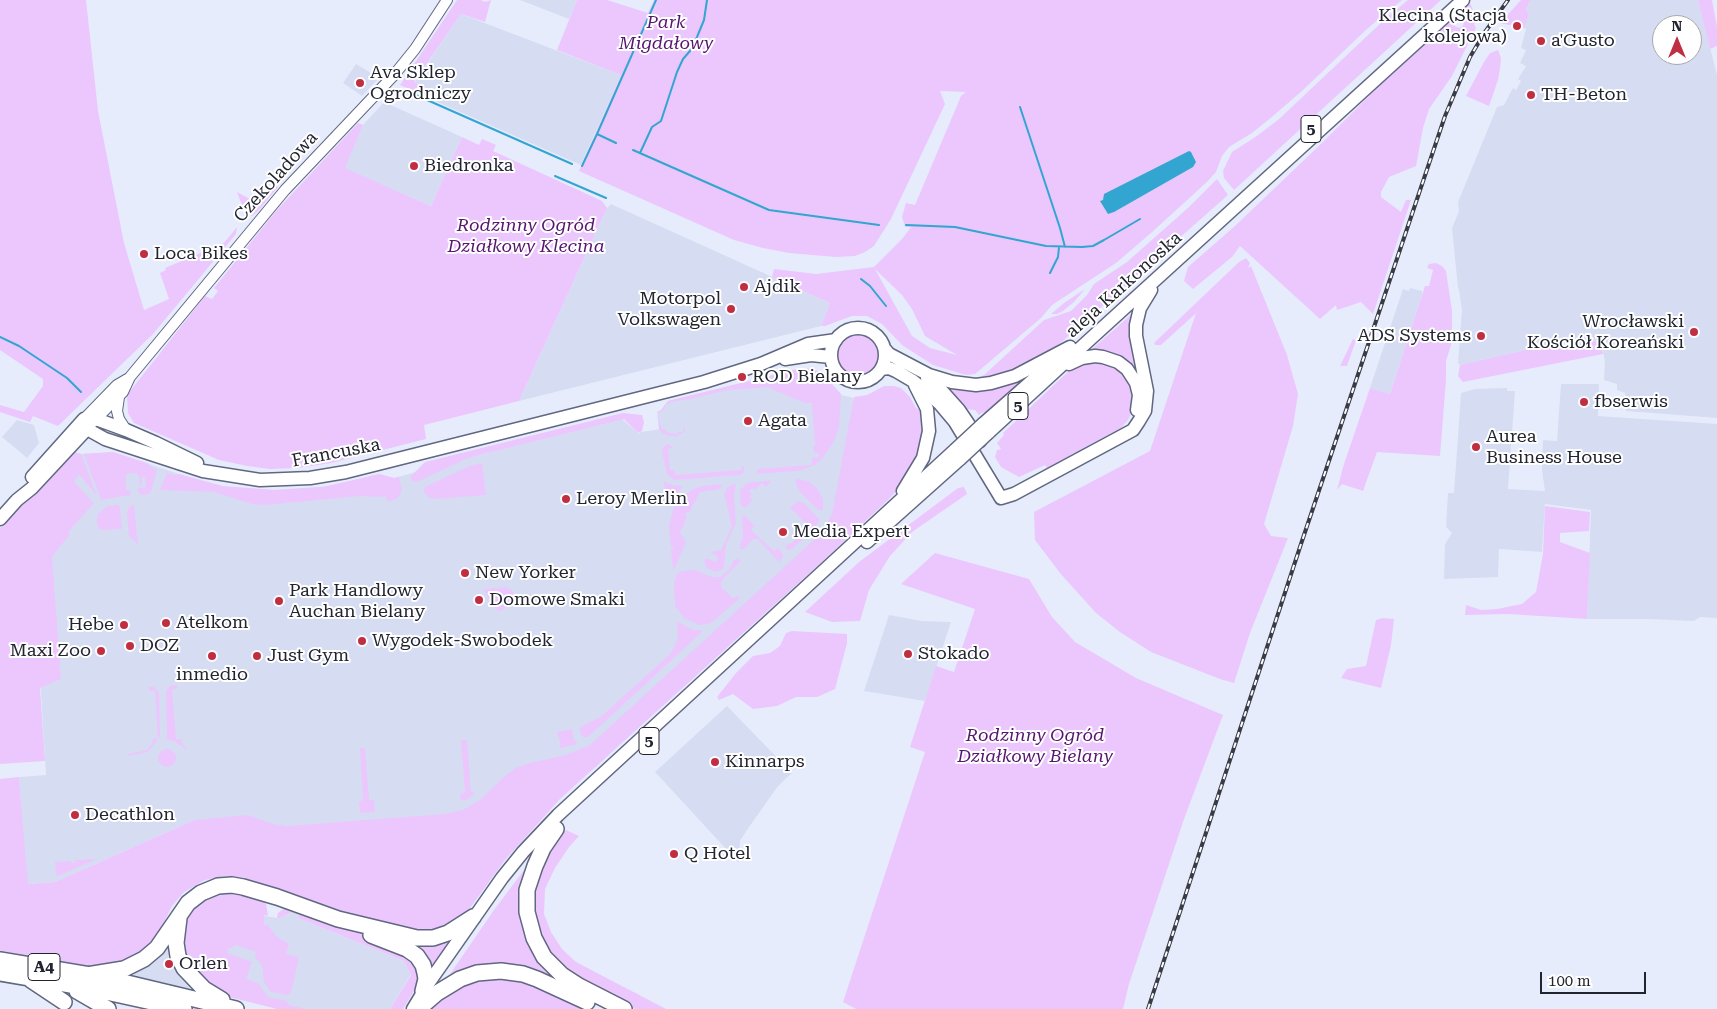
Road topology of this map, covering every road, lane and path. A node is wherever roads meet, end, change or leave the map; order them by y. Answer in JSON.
{"nodes":[{"id":1,"x":447,"y":0,"type":"edge"},
{"id":2,"x":1463,"y":0,"type":"edge"},
{"id":3,"x":1447,"y":8,"type":"edge"},
{"id":4,"x":1162,"y":274,"type":"junction"},
{"id":5,"x":836,"y":340,"type":"junction"},
{"id":6,"x":1070,"y":347,"type":"junction"},
{"id":7,"x":884,"y":348,"type":"junction"},
{"id":8,"x":831,"y":357,"type":"junction"},
{"id":9,"x":761,"y":364,"type":"junction"},
{"id":10,"x":881,"y":369,"type":"junction"},
{"id":11,"x":915,"y":375,"type":"junction"},
{"id":12,"x":130,"y":377,"type":"junction"},
{"id":13,"x":1048,"y":378,"type":"junction"},
{"id":14,"x":119,"y":397,"type":"junction"},
{"id":15,"x":953,"y":402,"type":"junction"},
{"id":16,"x":954,"y":422,"type":"junction"},
{"id":17,"x":89,"y":423,"type":"junction"},
{"id":18,"x":126,"y":430,"type":"junction"},
{"id":19,"x":984,"y":434,"type":"junction"},
{"id":20,"x":1114,"y":439,"type":"junction"},
{"id":21,"x":958,"y":455,"type":"junction"},
{"id":22,"x":220,"y":474,"type":"junction"},
{"id":23,"x":890,"y":509,"type":"junction"},
{"id":24,"x":0,"y":519,"type":"edge"},
{"id":25,"x":803,"y":595,"type":"junction"},
{"id":26,"x":556,"y":829,"type":"junction"},
{"id":27,"x":180,"y":915,"type":"junction"},
{"id":28,"x":473,"y":917,"type":"junction"},
{"id":29,"x":338,"y":919,"type":"junction"},
{"id":30,"x":0,"y":960,"type":"edge"},
{"id":31,"x":0,"y":973,"type":"edge"},
{"id":32,"x":87,"y":975,"type":"junction"},
{"id":33,"x":26,"y":977,"type":"junction"},
{"id":34,"x":45,"y":980,"type":"junction"},
{"id":35,"x":64,"y":1002,"type":"dead end"},
{"id":36,"x":419,"y":1004,"type":"edge"},
{"id":37,"x":108,"y":1009,"type":"edge"},
{"id":38,"x":184,"y":1009,"type":"edge"},
{"id":39,"x":236,"y":1009,"type":"edge"},
{"id":40,"x":242,"y":1009,"type":"edge"},
{"id":41,"x":602,"y":1009,"type":"edge"},
{"id":42,"x":624,"y":1009,"type":"edge"}],
"edges":[{"from":1,"to":12,"type":"street","name":"Czekoladowa"},
{"from":2,"to":3,"type":"main road","name":"aleja Karkonoska","number":"5"},
{"from":3,"to":4,"type":"main road","name":"aleja Karkonoska","number":"5"},
{"from":3,"to":6,"type":"main road","name":"aleja Karkonoska","number":"5"},
{"from":4,"to":13,"type":"main road","name":"aleja Karkonoska","number":"5"},
{"from":4,"to":20,"type":"main road"},
{"from":5,"to":7,"type":"main road"},
{"from":5,"to":8,"type":"main road"},
{"from":5,"to":9,"type":"main road"},
{"from":6,"to":11,"type":"main road"},
{"from":6,"to":19,"type":"main road","name":"aleja Karkonoska","number":"5"},
{"from":7,"to":10,"type":"main road"},
{"from":7,"to":11,"type":"main road"},
{"from":8,"to":9,"type":"main road"},
{"from":8,"to":10,"type":"main road"},
{"from":9,"to":22,"type":"main road","name":"Francuska"},
{"from":10,"to":11,"type":"main road"},
{"from":11,"to":15,"type":"main road"},
{"from":11,"to":16,"type":"main road"},
{"from":11,"to":23,"type":"main road"},
{"from":12,"to":14,"type":"street","name":"Czekoladowa"},
{"from":12,"to":17,"type":"street","name":"Czekoladowa"},
{"from":13,"to":19,"type":"main road","name":"aleja Karkonoska","number":"5"},
{"from":13,"to":20,"type":"main road"},
{"from":14,"to":17,"type":"street","name":"Czekoladowa"},
{"from":14,"to":18,"type":"street"},
{"from":15,"to":16,"type":"main road"},
{"from":15,"to":19,"type":"main road"},
{"from":16,"to":20,"type":"main road"},
{"from":17,"to":18,"type":"main road"},
{"from":17,"to":22,"type":"main road"},
{"from":17,"to":24,"type":"main road","name":"Czekoladowa"},
{"from":18,"to":22,"type":"main road"},
{"from":19,"to":21,"type":"main road","name":"aleja Karkonoska","number":"5","bridge":true},
{"from":21,"to":23,"type":"main road","name":"aleja Karkonoska","number":"5"},
{"from":21,"to":25,"type":"main road","name":"aleja Karkonoska","number":"5"},
{"from":23,"to":25,"type":"main road","name":"aleja Karkonoska","number":"5"},
{"from":25,"to":26,"type":"main road","number":"5"},
{"from":25,"to":28,"type":"main road","number":"5"},
{"from":26,"to":36,"type":"main road","number":"5"},
{"from":26,"to":42,"type":"highway"},
{"from":27,"to":29,"type":"highway"},
{"from":27,"to":32,"type":"highway"},
{"from":27,"to":40,"type":"highway"},
{"from":28,"to":29,"type":"highway"},
{"from":28,"to":36,"type":"main road","number":"5"},
{"from":29,"to":36,"type":"highway"},
{"from":30,"to":32,"type":"highway","number":"A4"},
{"from":31,"to":33,"type":"highway","number":"A4"},
{"from":32,"to":39,"type":"highway"},
{"from":33,"to":34,"type":"highway","number":"A4"},
{"from":33,"to":35,"type":"highway"},
{"from":34,"to":37,"type":"highway"},
{"from":34,"to":38,"type":"highway","number":"A4"},
{"from":36,"to":41,"type":"highway"}]}
